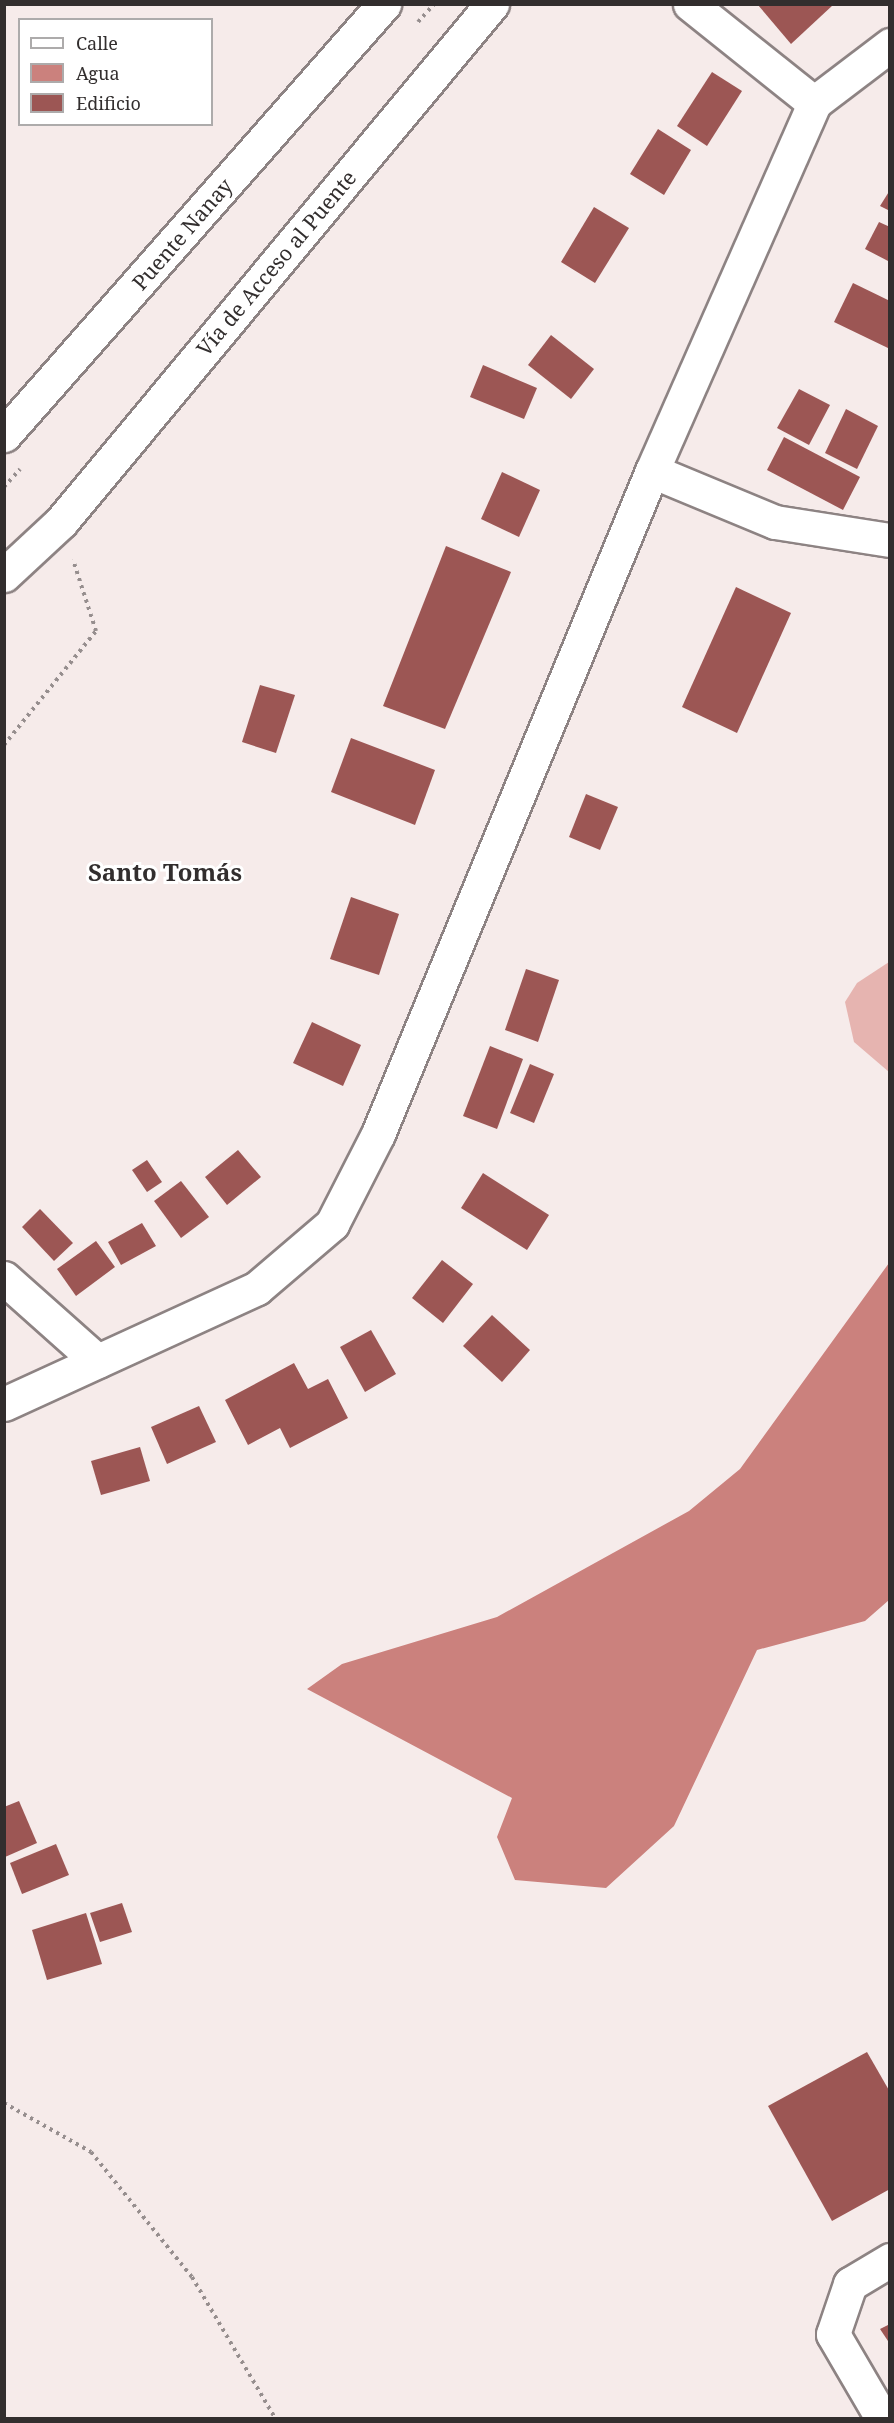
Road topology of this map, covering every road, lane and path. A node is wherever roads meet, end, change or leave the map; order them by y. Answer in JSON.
{"nodes":[{"id":1,"x":384,"y":4,"type":"edge"},
{"id":2,"x":492,"y":4,"type":"edge"},
{"id":3,"x":690,"y":4,"type":"edge"},
{"id":4,"x":890,"y":45,"type":"edge"},
{"id":5,"x":814,"y":103,"type":"junction"},
{"id":6,"x":4,"y":435,"type":"edge"},
{"id":7,"x":652,"y":471,"type":"junction"},
{"id":8,"x":61,"y":522,"type":"junction"},
{"id":9,"x":890,"y":540,"type":"edge"},
{"id":10,"x":4,"y":575,"type":"edge"},
{"id":11,"x":4,"y":745,"type":"edge"},
{"id":12,"x":4,"y":1278,"type":"edge"},
{"id":13,"x":97,"y":1361,"type":"junction"},
{"id":14,"x":4,"y":1404,"type":"edge"},
{"id":15,"x":4,"y":2103,"type":"edge"},
{"id":16,"x":890,"y":2260,"type":"edge"},
{"id":17,"x":275,"y":2418,"type":"edge"},
{"id":18,"x":882,"y":2418,"type":"edge"}],
"edges":[{"from":1,"to":6,"type":"street","name":"Puente Nanay"},
{"from":2,"to":8,"type":"street","name":"Vía de Acceso al Puente"},
{"from":3,"to":5,"type":"street"},
{"from":4,"to":5,"type":"street"},
{"from":5,"to":7,"type":"street"},
{"from":7,"to":9,"type":"street"},
{"from":7,"to":13,"type":"street"},
{"from":8,"to":10,"type":"street","name":"Vía de Acceso al Puente"},
{"from":8,"to":11,"type":"path"},
{"from":12,"to":13,"type":"street"},
{"from":13,"to":14,"type":"street"},
{"from":15,"to":17,"type":"path"},
{"from":16,"to":18,"type":"street"}]}
